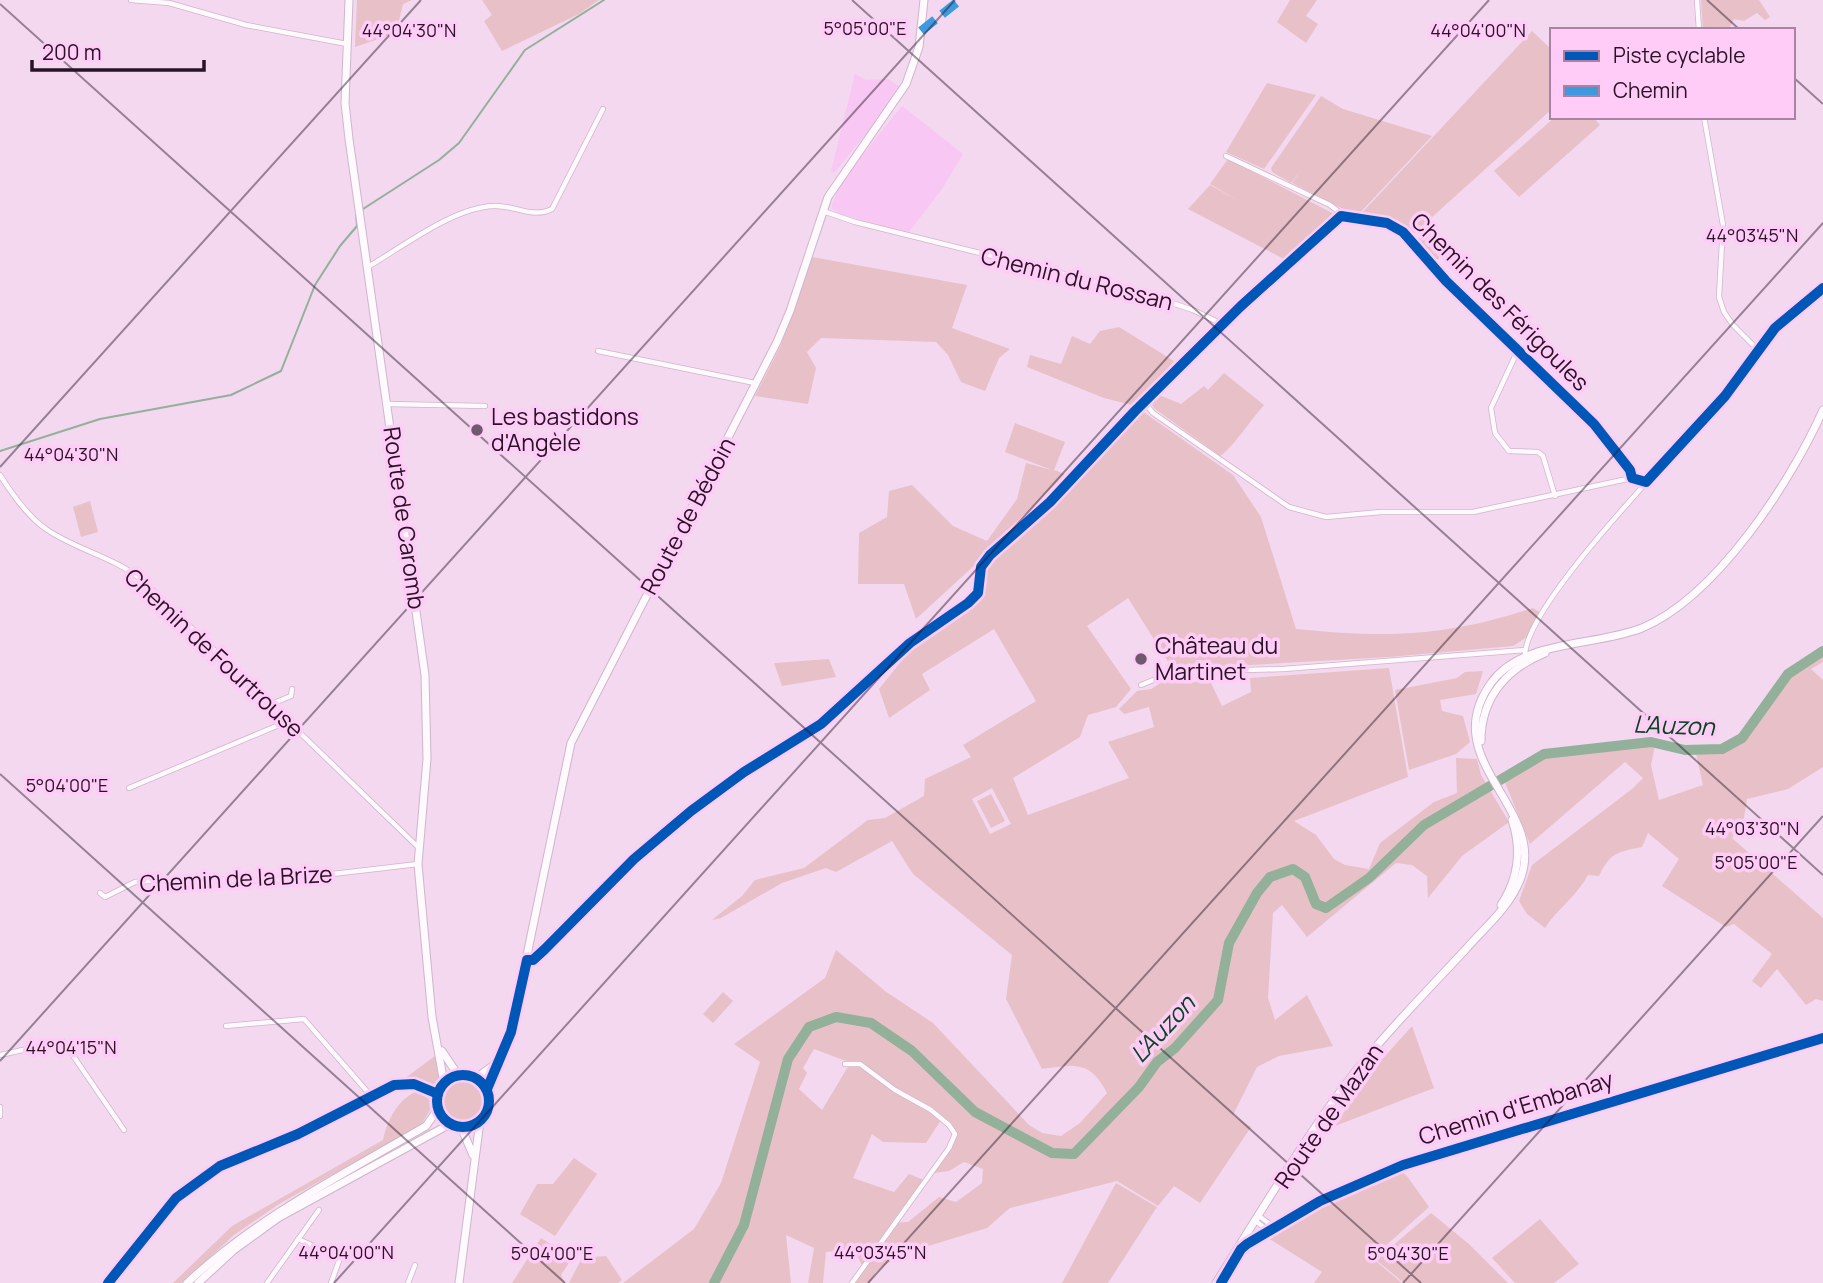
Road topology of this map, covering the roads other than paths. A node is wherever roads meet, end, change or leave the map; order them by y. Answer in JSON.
{"nodes":[{"id":1,"x":131,"y":0,"type":"edge"},
{"id":2,"x":349,"y":0,"type":"edge"},
{"id":3,"x":924,"y":0,"type":"edge"},
{"id":4,"x":1697,"y":0,"type":"edge"},
{"id":5,"x":1699,"y":28,"type":"edge"},
{"id":6,"x":348,"y":44,"type":"junction"},
{"id":7,"x":603,"y":109,"type":"dead end"},
{"id":8,"x":1704,"y":119,"type":"edge"},
{"id":9,"x":1226,"y":156,"type":"dead end"},
{"id":10,"x":822,"y":211,"type":"junction"},
{"id":11,"x":1343,"y":215,"type":"junction"},
{"id":12,"x":368,"y":267,"type":"junction"},
{"id":13,"x":1823,"y":288,"type":"edge"},
{"id":14,"x":1222,"y":324,"type":"junction"},
{"id":15,"x":1518,"y":350,"type":"junction"},
{"id":16,"x":1758,"y":350,"type":"junction"},
{"id":17,"x":598,"y":351,"type":"dead end"},
{"id":18,"x":756,"y":383,"type":"junction"},
{"id":19,"x":1144,"y":402,"type":"junction"},
{"id":20,"x":388,"y":404,"type":"junction"},
{"id":21,"x":485,"y":406,"type":"dead end"},
{"id":22,"x":1823,"y":410,"type":"edge"},
{"id":23,"x":0,"y":475,"type":"edge"},
{"id":24,"x":1632,"y":478,"type":"junction"},
{"id":25,"x":1646,"y":482,"type":"junction"},
{"id":26,"x":1555,"y":496,"type":"junction"},
{"id":27,"x":1526,"y":655,"type":"junction"},
{"id":28,"x":1141,"y":685,"type":"dead end"},
{"id":29,"x":292,"y":689,"type":"dead end"},
{"id":30,"x":269,"y":705,"type":"junction"},
{"id":31,"x":286,"y":722,"type":"junction"},
{"id":32,"x":1483,"y":763,"type":"junction"},
{"id":33,"x":129,"y":788,"type":"dead end"},
{"id":34,"x":419,"y":847,"type":"junction"},
{"id":35,"x":418,"y":864,"type":"junction"},
{"id":36,"x":100,"y":893,"type":"dead end"},
{"id":37,"x":527,"y":960,"type":"junction"},
{"id":38,"x":226,"y":1026,"type":"dead end"},
{"id":39,"x":436,"y":1037,"type":"junction"},
{"id":40,"x":1823,"y":1038,"type":"edge"},
{"id":41,"x":503,"y":1054,"type":"junction"},
{"id":42,"x":0,"y":1055,"type":"edge"},
{"id":43,"x":845,"y":1064,"type":"dead end"},
{"id":44,"x":458,"y":1075,"type":"junction"},
{"id":45,"x":476,"y":1078,"type":"junction"},
{"id":46,"x":444,"y":1083,"type":"junction"},
{"id":47,"x":486,"y":1089,"type":"junction"},
{"id":48,"x":438,"y":1094,"type":"junction"},
{"id":49,"x":372,"y":1097,"type":"junction"},
{"id":50,"x":0,"y":1107,"type":"edge"},
{"id":51,"x":438,"y":1109,"type":"junction"},
{"id":52,"x":0,"y":1116,"type":"edge"},
{"id":53,"x":480,"y":1121,"type":"junction"},
{"id":54,"x":450,"y":1124,"type":"junction"},
{"id":55,"x":461,"y":1127,"type":"junction"},
{"id":56,"x":124,"y":1130,"type":"dead end"},
{"id":57,"x":474,"y":1164,"type":"junction"},
{"id":58,"x":319,"y":1210,"type":"dead end"},
{"id":59,"x":1258,"y":1219,"type":"junction"},
{"id":60,"x":1280,"y":1225,"type":"junction"},
{"id":61,"x":1269,"y":1232,"type":"junction"},
{"id":62,"x":298,"y":1239,"type":"junction"},
{"id":63,"x":1235,"y":1253,"type":"junction"},
{"id":64,"x":415,"y":1265,"type":"dead end"},
{"id":65,"x":108,"y":1283,"type":"edge"},
{"id":66,"x":187,"y":1283,"type":"edge"},
{"id":67,"x":198,"y":1283,"type":"edge"},
{"id":68,"x":267,"y":1283,"type":"edge"},
{"id":69,"x":331,"y":1283,"type":"edge"},
{"id":70,"x":408,"y":1283,"type":"edge"},
{"id":71,"x":459,"y":1283,"type":"edge"},
{"id":72,"x":852,"y":1283,"type":"edge"},
{"id":73,"x":1216,"y":1283,"type":"edge"}],
"edges":[{"from":1,"to":6,"type":"street"},
{"from":2,"to":6,"type":"main road","name":"Route de Caromb"},
{"from":3,"to":10,"type":"main road","name":"Route de Bédoin"},
{"from":4,"to":5,"type":"street"},
{"from":6,"to":12,"type":"main road","name":"Route de Caromb"},
{"from":7,"to":12,"type":"street"},
{"from":8,"to":16,"type":"street"},
{"from":9,"to":11,"type":"street","name":"Chemin des Férigoules"},
{"from":10,"to":14,"type":"street","name":"Chemin du Rossan"},
{"from":10,"to":18,"type":"main road","name":"Route de Bédoin"},
{"from":11,"to":14,"type":"street"},
{"from":11,"to":15,"type":"street","name":"Chemin des Férigoules"},
{"from":12,"to":20,"type":"main road","name":"Route de Caromb"},
{"from":13,"to":16,"type":"street"},
{"from":14,"to":19,"type":"street"},
{"from":15,"to":24,"type":"street","name":"Chemin des Férigoules"},
{"from":15,"to":26,"type":"street"},
{"from":16,"to":25,"type":"street"},
{"from":17,"to":18,"type":"street"},
{"from":18,"to":37,"type":"main road","name":"Route de Bédoin"},
{"from":19,"to":26,"type":"street"},
{"from":19,"to":37,"type":"street"},
{"from":20,"to":21,"type":"street"},
{"from":20,"to":34,"type":"main road","name":"Route de Caromb"},
{"from":22,"to":27,"type":"main road","name":"Route de Mazan"},
{"from":23,"to":30,"type":"street","name":"Chemin de Fourtrouse"},
{"from":24,"to":25,"type":"street"},
{"from":24,"to":26,"type":"street"},
{"from":25,"to":27,"type":"street"},
{"from":27,"to":28,"type":"street"},
{"from":27,"to":32,"type":"main road","name":"Route de Mazan"},
{"from":27,"to":32,"type":"main road","name":"Route de Mazan"},
{"from":29,"to":30,"type":"street"},
{"from":30,"to":31,"type":"street","name":"Chemin de Fourtrouse"},
{"from":31,"to":33,"type":"street"},
{"from":31,"to":34,"type":"street","name":"Chemin de Fourtrouse"},
{"from":32,"to":59,"type":"main road","name":"Route de Mazan"},
{"from":34,"to":35,"type":"main road","name":"Route de Caromb"},
{"from":35,"to":36,"type":"street","name":"Chemin de la Brize"},
{"from":35,"to":39,"type":"main road","name":"Route de Caromb"},
{"from":37,"to":41,"type":"main road","name":"Route de Bédoin"},
{"from":38,"to":49,"type":"street"},
{"from":39,"to":44,"type":"main road"},
{"from":39,"to":46,"type":"main road","name":"Route de Caromb"},
{"from":40,"to":60,"type":"street","name":"Chemin d'Embanay"},
{"from":41,"to":45,"type":"main road"},
{"from":41,"to":47,"type":"main road","name":"Route de Bédoin"},
{"from":42,"to":56,"type":"street"},
{"from":43,"to":72,"type":"street"},
{"from":44,"to":45,"type":"main road"},
{"from":44,"to":46,"type":"main road"},
{"from":45,"to":47,"type":"main road"},
{"from":46,"to":48,"type":"main road"},
{"from":47,"to":53,"type":"main road"},
{"from":48,"to":49,"type":"street"},
{"from":48,"to":51,"type":"main road"},
{"from":49,"to":65,"type":"street"},
{"from":50,"to":52,"type":"street"},
{"from":51,"to":54,"type":"main road"},
{"from":51,"to":66,"type":"main road"},
{"from":53,"to":55,"type":"main road"},
{"from":53,"to":57,"type":"main road"},
{"from":54,"to":55,"type":"main road"},
{"from":54,"to":67,"type":"main road"},
{"from":55,"to":57,"type":"main road"},
{"from":57,"to":71,"type":"main road"},
{"from":58,"to":62,"type":"street"},
{"from":59,"to":60,"type":"street"},
{"from":59,"to":61,"type":"street"},
{"from":59,"to":63,"type":"main road","name":"Route de Mazan"},
{"from":60,"to":61,"type":"street","name":"Chemin d'Embanay"},
{"from":61,"to":63,"type":"street","name":"Chemin d'Embanay"},
{"from":62,"to":68,"type":"street"},
{"from":62,"to":69,"type":"street"},
{"from":63,"to":73,"type":"main road","name":"Route de Mazan"},
{"from":64,"to":70,"type":"street"}]}
